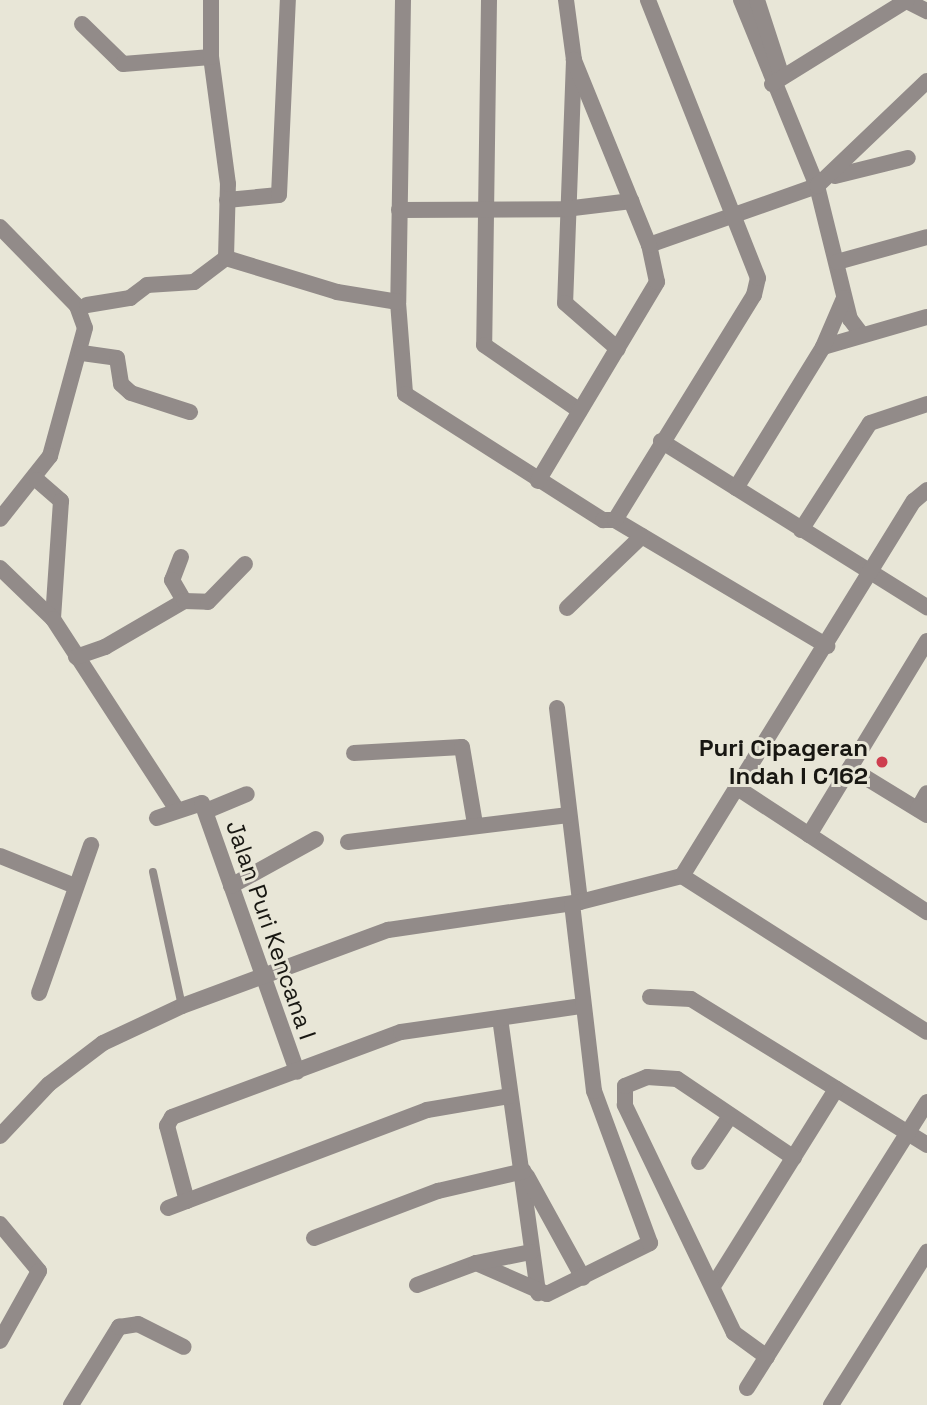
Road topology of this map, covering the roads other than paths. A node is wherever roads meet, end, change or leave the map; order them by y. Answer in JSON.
{"nodes":[{"id":1,"x":211,"y":0,"type":"edge"},
{"id":2,"x":288,"y":0,"type":"edge"},
{"id":3,"x":403,"y":0,"type":"edge"},
{"id":4,"x":489,"y":0,"type":"edge"},
{"id":5,"x":568,"y":0,"type":"edge"},
{"id":6,"x":648,"y":0,"type":"edge"},
{"id":7,"x":741,"y":0,"type":"edge"},
{"id":8,"x":757,"y":0,"type":"edge"},
{"id":9,"x":906,"y":1,"type":"edge"},
{"id":10,"x":927,"y":11,"type":"edge"},
{"id":11,"x":82,"y":24,"type":"dead end"},
{"id":12,"x":211,"y":57,"type":"junction"},
{"id":13,"x":574,"y":60,"type":"junction"},
{"id":14,"x":777,"y":80,"type":"junction"},
{"id":15,"x":927,"y":80,"type":"edge"},
{"id":16,"x":908,"y":158,"type":"dead end"},
{"id":17,"x":833,"y":176,"type":"junction"},
{"id":18,"x":817,"y":186,"type":"junction"},
{"id":19,"x":227,"y":200,"type":"junction"},
{"id":20,"x":632,"y":201,"type":"junction"},
{"id":21,"x":565,"y":209,"type":"junction"},
{"id":22,"x":399,"y":210,"type":"junction"},
{"id":23,"x":486,"y":210,"type":"junction"},
{"id":24,"x":735,"y":217,"type":"junction"},
{"id":25,"x":0,"y":227,"type":"edge"},
{"id":26,"x":927,"y":237,"type":"edge"},
{"id":27,"x":649,"y":245,"type":"junction"},
{"id":28,"x":226,"y":258,"type":"junction"},
{"id":29,"x":837,"y":262,"type":"junction"},
{"id":30,"x":845,"y":298,"type":"junction"},
{"id":31,"x":398,"y":302,"type":"junction"},
{"id":32,"x":87,"y":305,"type":"dead end"},
{"id":33,"x":927,"y":317,"type":"edge"},
{"id":34,"x":862,"y":335,"type":"junction"},
{"id":35,"x":822,"y":347,"type":"junction"},
{"id":36,"x":618,"y":349,"type":"junction"},
{"id":37,"x":82,"y":353,"type":"junction"},
{"id":38,"x":927,"y":404,"type":"edge"},
{"id":39,"x":580,"y":411,"type":"junction"},
{"id":40,"x":190,"y":412,"type":"dead end"},
{"id":41,"x":661,"y":440,"type":"junction"},
{"id":42,"x":37,"y":480,"type":"junction"},
{"id":43,"x":538,"y":481,"type":"junction"},
{"id":44,"x":736,"y":488,"type":"junction"},
{"id":45,"x":927,"y":490,"type":"edge"},
{"id":46,"x":0,"y":519,"type":"edge"},
{"id":47,"x":615,"y":520,"type":"junction"},
{"id":48,"x":801,"y":530,"type":"junction"},
{"id":49,"x":642,"y":536,"type":"junction"},
{"id":50,"x":181,"y":557,"type":"dead end"},
{"id":51,"x":245,"y":564,"type":"dead end"},
{"id":52,"x":0,"y":568,"type":"edge"},
{"id":53,"x":870,"y":571,"type":"junction"},
{"id":54,"x":184,"y":601,"type":"junction"},
{"id":55,"x":927,"y":607,"type":"edge"},
{"id":56,"x":567,"y":608,"type":"dead end"},
{"id":57,"x":53,"y":619,"type":"junction"},
{"id":58,"x":927,"y":641,"type":"edge"},
{"id":59,"x":827,"y":646,"type":"junction"},
{"id":60,"x":76,"y":656,"type":"junction"},
{"id":61,"x":557,"y":708,"type":"dead end"},
{"id":62,"x":354,"y":753,"type":"dead end"},
{"id":63,"x":850,"y":768,"type":"junction"},
{"id":64,"x":738,"y":789,"type":"junction"},
{"id":65,"x":927,"y":793,"type":"edge"},
{"id":66,"x":247,"y":794,"type":"dead end"},
{"id":67,"x":204,"y":807,"type":"junction"},
{"id":68,"x":177,"y":810,"type":"junction"},
{"id":69,"x":922,"y":812,"type":"edge"},
{"id":70,"x":568,"y":815,"type":"junction"},
{"id":71,"x":156,"y":818,"type":"dead end"},
{"id":72,"x":475,"y":824,"type":"junction"},
{"id":73,"x":809,"y":835,"type":"junction"},
{"id":74,"x":316,"y":839,"type":"dead end"},
{"id":75,"x":348,"y":842,"type":"dead end"},
{"id":76,"x":90,"y":845,"type":"dead end"},
{"id":77,"x":0,"y":856,"type":"edge"},
{"id":78,"x":153,"y":872,"type":"dead end"},
{"id":79,"x":682,"y":876,"type":"junction"},
{"id":80,"x":75,"y":886,"type":"junction"},
{"id":81,"x":231,"y":886,"type":"junction"},
{"id":82,"x":576,"y":903,"type":"junction"},
{"id":83,"x":927,"y":912,"type":"edge"},
{"id":84,"x":265,"y":978,"type":"junction"},
{"id":85,"x":39,"y":993,"type":"dead end"},
{"id":86,"x":650,"y":998,"type":"dead end"},
{"id":87,"x":182,"y":1006,"type":"junction"},
{"id":88,"x":582,"y":1006,"type":"junction"},
{"id":89,"x":500,"y":1018,"type":"junction"},
{"id":90,"x":927,"y":1032,"type":"edge"},
{"id":91,"x":298,"y":1072,"type":"junction"},
{"id":92,"x":836,"y":1089,"type":"junction"},
{"id":93,"x":509,"y":1096,"type":"junction"},
{"id":94,"x":927,"y":1102,"type":"edge"},
{"id":95,"x":730,"y":1115,"type":"junction"},
{"id":96,"x":907,"y":1132,"type":"junction"},
{"id":97,"x":0,"y":1136,"type":"edge"},
{"id":98,"x":927,"y":1145,"type":"edge"},
{"id":99,"x":794,"y":1158,"type":"junction"},
{"id":100,"x":699,"y":1162,"type":"dead end"},
{"id":101,"x":524,"y":1171,"type":"junction"},
{"id":102,"x":187,"y":1201,"type":"junction"},
{"id":103,"x":168,"y":1208,"type":"dead end"},
{"id":104,"x":0,"y":1224,"type":"edge"},
{"id":105,"x":314,"y":1238,"type":"dead end"},
{"id":106,"x":531,"y":1251,"type":"junction"},
{"id":107,"x":927,"y":1252,"type":"edge"},
{"id":108,"x":476,"y":1263,"type":"junction"},
{"id":109,"x":583,"y":1278,"type":"junction"},
{"id":110,"x":715,"y":1283,"type":"junction"},
{"id":111,"x":417,"y":1285,"type":"dead end"},
{"id":112,"x":538,"y":1293,"type":"junction"},
{"id":113,"x":0,"y":1341,"type":"edge"},
{"id":114,"x":184,"y":1347,"type":"dead end"},
{"id":115,"x":766,"y":1357,"type":"junction"},
{"id":116,"x":747,"y":1388,"type":"dead end"},
{"id":117,"x":71,"y":1405,"type":"edge"},
{"id":118,"x":831,"y":1405,"type":"edge"}],
"edges":[{"from":1,"to":12,"type":"street"},
{"from":2,"to":19,"type":"street"},
{"from":3,"to":22,"type":"street"},
{"from":4,"to":23,"type":"street"},
{"from":5,"to":13,"type":"street"},
{"from":6,"to":24,"type":"street"},
{"from":7,"to":14,"type":"street"},
{"from":8,"to":14,"type":"street"},
{"from":9,"to":10,"type":"street"},
{"from":9,"to":14,"type":"street"},
{"from":11,"to":12,"type":"street"},
{"from":12,"to":19,"type":"street"},
{"from":13,"to":20,"type":"street"},
{"from":13,"to":21,"type":"street"},
{"from":14,"to":18,"type":"street"},
{"from":15,"to":17,"type":"street"},
{"from":16,"to":17,"type":"street"},
{"from":17,"to":18,"type":"street"},
{"from":18,"to":24,"type":"street"},
{"from":18,"to":29,"type":"street"},
{"from":19,"to":28,"type":"street"},
{"from":20,"to":21,"type":"street"},
{"from":20,"to":27,"type":"street"},
{"from":21,"to":23,"type":"street"},
{"from":21,"to":36,"type":"street"},
{"from":22,"to":23,"type":"street"},
{"from":22,"to":31,"type":"street"},
{"from":23,"to":39,"type":"street"},
{"from":24,"to":27,"type":"street"},
{"from":24,"to":41,"type":"street"},
{"from":25,"to":37,"type":"street"},
{"from":26,"to":29,"type":"street"},
{"from":27,"to":36,"type":"street"},
{"from":28,"to":31,"type":"street"},
{"from":28,"to":32,"type":"street"},
{"from":29,"to":30,"type":"street"},
{"from":30,"to":34,"type":"street"},
{"from":30,"to":35,"type":"street"},
{"from":31,"to":43,"type":"street"},
{"from":33,"to":34,"type":"street"},
{"from":34,"to":35,"type":"street"},
{"from":35,"to":44,"type":"street"},
{"from":36,"to":39,"type":"street"},
{"from":37,"to":40,"type":"street"},
{"from":37,"to":42,"type":"street"},
{"from":38,"to":48,"type":"street"},
{"from":39,"to":43,"type":"street"},
{"from":41,"to":44,"type":"street"},
{"from":41,"to":47,"type":"street"},
{"from":42,"to":46,"type":"street"},
{"from":42,"to":57,"type":"street"},
{"from":43,"to":47,"type":"street"},
{"from":44,"to":48,"type":"street"},
{"from":45,"to":53,"type":"street"},
{"from":47,"to":49,"type":"street"},
{"from":48,"to":53,"type":"street"},
{"from":49,"to":56,"type":"street"},
{"from":49,"to":59,"type":"street"},
{"from":50,"to":54,"type":"street"},
{"from":51,"to":54,"type":"street"},
{"from":52,"to":57,"type":"street"},
{"from":53,"to":55,"type":"street"},
{"from":53,"to":59,"type":"street"},
{"from":54,"to":60,"type":"street"},
{"from":57,"to":60,"type":"street"},
{"from":58,"to":63,"type":"street"},
{"from":59,"to":64,"type":"street"},
{"from":60,"to":68,"type":"street"},
{"from":61,"to":70,"type":"street"},
{"from":62,"to":72,"type":"street"},
{"from":63,"to":69,"type":"street"},
{"from":63,"to":73,"type":"street"},
{"from":64,"to":73,"type":"street"},
{"from":64,"to":79,"type":"street"},
{"from":65,"to":69,"type":"street"},
{"from":66,"to":67,"type":"street"},
{"from":67,"to":68,"type":"street"},
{"from":67,"to":81,"type":"street","name":"Jalan Puri Kencana I"},
{"from":68,"to":71,"type":"street"},
{"from":70,"to":72,"type":"street"},
{"from":70,"to":82,"type":"street"},
{"from":72,"to":75,"type":"street"},
{"from":73,"to":83,"type":"street"},
{"from":74,"to":81,"type":"street"},
{"from":76,"to":80,"type":"street"},
{"from":77,"to":80,"type":"street"},
{"from":78,"to":87,"type":"lane"},
{"from":79,"to":82,"type":"street"},
{"from":79,"to":90,"type":"street"},
{"from":80,"to":85,"type":"street"},
{"from":81,"to":84,"type":"street","name":"Jalan Puri Kencana I"},
{"from":82,"to":84,"type":"street"},
{"from":82,"to":88,"type":"street"},
{"from":84,"to":87,"type":"street"},
{"from":84,"to":91,"type":"street","name":"Jalan Puri Kencana I"},
{"from":86,"to":92,"type":"street"},
{"from":87,"to":97,"type":"street"},
{"from":88,"to":89,"type":"street"},
{"from":88,"to":109,"type":"street"},
{"from":89,"to":91,"type":"street"},
{"from":89,"to":93,"type":"street"},
{"from":91,"to":102,"type":"street"},
{"from":92,"to":96,"type":"street"},
{"from":92,"to":99,"type":"street"},
{"from":93,"to":101,"type":"street"},
{"from":93,"to":102,"type":"street"},
{"from":94,"to":96,"type":"street"},
{"from":95,"to":99,"type":"street"},
{"from":95,"to":100,"type":"street"},
{"from":95,"to":110,"type":"street"},
{"from":96,"to":98,"type":"street"},
{"from":96,"to":115,"type":"street"},
{"from":99,"to":110,"type":"street"},
{"from":101,"to":105,"type":"street"},
{"from":101,"to":106,"type":"street"},
{"from":101,"to":109,"type":"street"},
{"from":102,"to":103,"type":"street"},
{"from":104,"to":113,"type":"street"},
{"from":106,"to":108,"type":"street"},
{"from":106,"to":112,"type":"street"},
{"from":107,"to":118,"type":"street"},
{"from":108,"to":111,"type":"street"},
{"from":108,"to":112,"type":"street"},
{"from":109,"to":112,"type":"street"},
{"from":110,"to":115,"type":"street"},
{"from":114,"to":117,"type":"street"},
{"from":115,"to":116,"type":"street"}]}
